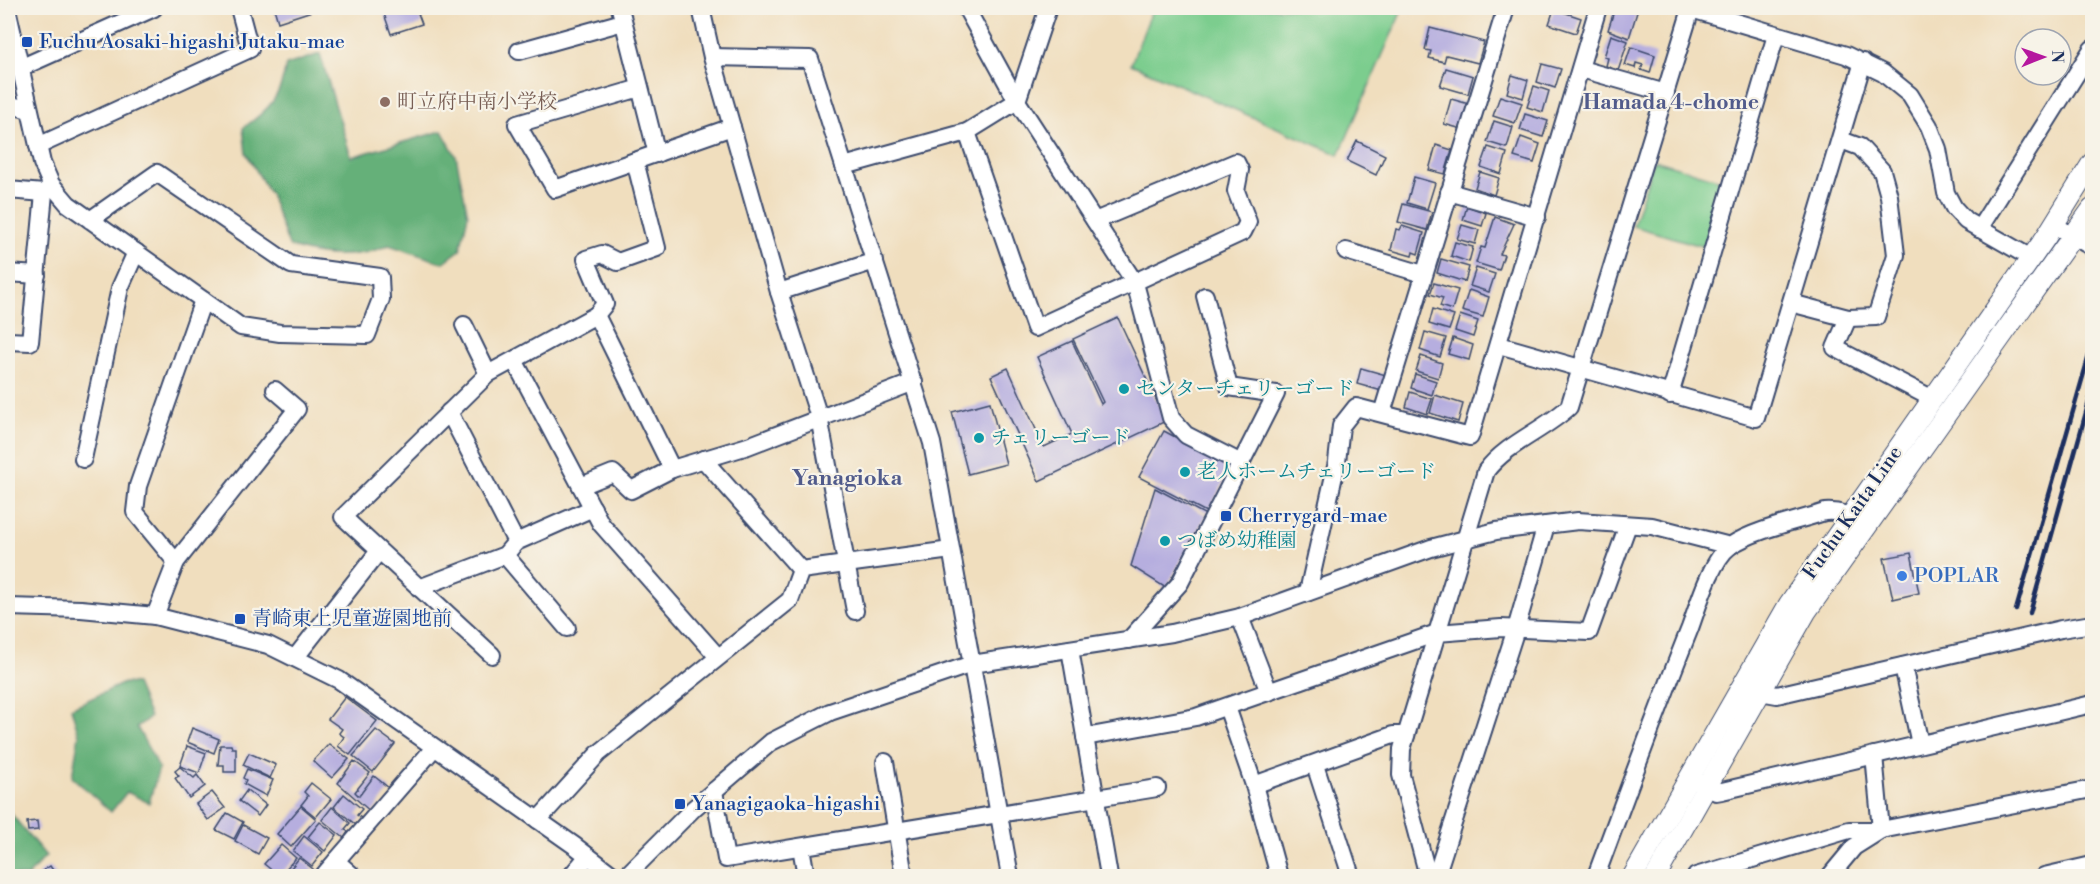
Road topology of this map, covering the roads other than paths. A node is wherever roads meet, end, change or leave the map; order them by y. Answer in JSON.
{"nodes":[{"id":1,"x":154,"y":8,"type":"edge"},
{"id":2,"x":239,"y":8,"type":"edge"},
{"id":3,"x":700,"y":8,"type":"edge"},
{"id":4,"x":966,"y":8,"type":"edge"},
{"id":5,"x":1048,"y":8,"type":"edge"},
{"id":6,"x":1506,"y":8,"type":"edge"},
{"id":7,"x":1598,"y":8,"type":"edge"},
{"id":8,"x":1690,"y":8,"type":"edge"},
{"id":9,"x":8,"y":13,"type":"edge"},
{"id":10,"x":621,"y":14,"type":"edge"},
{"id":11,"x":1776,"y":35,"type":"junction"},
{"id":12,"x":2092,"y":49,"type":"edge"},
{"id":13,"x":519,"y":51,"type":"dead end"},
{"id":14,"x":712,"y":57,"type":"junction"},
{"id":15,"x":1863,"y":62,"type":"junction"},
{"id":16,"x":20,"y":68,"type":"junction"},
{"id":17,"x":1581,"y":69,"type":"junction"},
{"id":18,"x":640,"y":88,"type":"junction"},
{"id":19,"x":1666,"y":93,"type":"junction"},
{"id":20,"x":1017,"y":101,"type":"junction"},
{"id":21,"x":8,"y":104,"type":"edge"},
{"id":22,"x":29,"y":110,"type":"junction"},
{"id":23,"x":732,"y":127,"type":"junction"},
{"id":24,"x":967,"y":132,"type":"junction"},
{"id":25,"x":1841,"y":140,"type":"junction"},
{"id":26,"x":38,"y":146,"type":"junction"},
{"id":27,"x":657,"y":154,"type":"junction"},
{"id":28,"x":635,"y":161,"type":"junction"},
{"id":29,"x":2092,"y":163,"type":"edge"},
{"id":30,"x":844,"y":166,"type":"junction"},
{"id":31,"x":8,"y":189,"type":"edge"},
{"id":32,"x":48,"y":189,"type":"junction"},
{"id":33,"x":1449,"y":192,"type":"junction"},
{"id":34,"x":2092,"y":209,"type":"edge"},
{"id":35,"x":1537,"y":217,"type":"junction"},
{"id":36,"x":90,"y":220,"type":"junction"},
{"id":37,"x":1095,"y":221,"type":"junction"},
{"id":38,"x":2054,"y":225,"type":"junction"},
{"id":39,"x":1978,"y":229,"type":"junction"},
{"id":40,"x":2072,"y":237,"type":"junction"},
{"id":41,"x":2092,"y":246,"type":"edge"},
{"id":42,"x":1346,"y":251,"type":"dead end"},
{"id":43,"x":136,"y":252,"type":"junction"},
{"id":44,"x":2031,"y":258,"type":"junction"},
{"id":45,"x":875,"y":261,"type":"junction"},
{"id":46,"x":8,"y":273,"type":"edge"},
{"id":47,"x":1423,"y":274,"type":"junction"},
{"id":48,"x":37,"y":275,"type":"junction"},
{"id":49,"x":1135,"y":283,"type":"junction"},
{"id":50,"x":779,"y":292,"type":"junction"},
{"id":51,"x":1205,"y":296,"type":"dead end"},
{"id":52,"x":203,"y":300,"type":"junction"},
{"id":53,"x":1791,"y":303,"type":"junction"},
{"id":54,"x":596,"y":315,"type":"junction"},
{"id":55,"x":1848,"y":318,"type":"junction"},
{"id":56,"x":464,"y":325,"type":"dead end"},
{"id":57,"x":8,"y":341,"type":"edge"},
{"id":58,"x":1499,"y":345,"type":"junction"},
{"id":59,"x":514,"y":360,"type":"junction"},
{"id":60,"x":1582,"y":369,"type":"junction"},
{"id":61,"x":488,"y":374,"type":"junction"},
{"id":62,"x":914,"y":382,"type":"junction"},
{"id":63,"x":275,"y":390,"type":"dead end"},
{"id":64,"x":1670,"y":395,"type":"junction"},
{"id":65,"x":1933,"y":399,"type":"junction"},
{"id":66,"x":449,"y":412,"type":"junction"},
{"id":67,"x":1382,"y":413,"type":"junction"},
{"id":68,"x":819,"y":417,"type":"junction"},
{"id":69,"x":83,"y":459,"type":"dead end"},
{"id":70,"x":703,"y":459,"type":"junction"},
{"id":71,"x":1241,"y":463,"type":"junction"},
{"id":72,"x":672,"y":469,"type":"junction"},
{"id":73,"x":581,"y":486,"type":"junction"},
{"id":74,"x":593,"y":508,"type":"junction"},
{"id":75,"x":1858,"y":522,"type":"junction"},
{"id":76,"x":1546,"y":525,"type":"junction"},
{"id":77,"x":1628,"y":525,"type":"junction"},
{"id":78,"x":1466,"y":539,"type":"junction"},
{"id":79,"x":1730,"y":546,"type":"junction"},
{"id":80,"x":511,"y":549,"type":"junction"},
{"id":81,"x":951,"y":550,"type":"junction"},
{"id":82,"x":379,"y":551,"type":"junction"},
{"id":83,"x":176,"y":562,"type":"junction"},
{"id":84,"x":847,"y":565,"type":"junction"},
{"id":85,"x":801,"y":570,"type":"junction"},
{"id":86,"x":419,"y":588,"type":"junction"},
{"id":87,"x":1308,"y":592,"type":"junction"},
{"id":88,"x":8,"y":607,"type":"edge"},
{"id":89,"x":855,"y":611,"type":"dead end"},
{"id":90,"x":155,"y":616,"type":"junction"},
{"id":91,"x":1240,"y":617,"type":"junction"},
{"id":92,"x":2092,"y":624,"type":"edge"},
{"id":93,"x":567,"y":628,"type":"dead end"},
{"id":94,"x":1516,"y":629,"type":"junction"},
{"id":95,"x":1437,"y":633,"type":"junction"},
{"id":96,"x":1129,"y":640,"type":"junction"},
{"id":97,"x":1070,"y":649,"type":"junction"},
{"id":98,"x":492,"y":655,"type":"dead end"},
{"id":99,"x":718,"y":657,"type":"junction"},
{"id":100,"x":295,"y":658,"type":"junction"},
{"id":101,"x":972,"y":664,"type":"junction"},
{"id":102,"x":1903,"y":666,"type":"junction"},
{"id":103,"x":1269,"y":692,"type":"junction"},
{"id":104,"x":1760,"y":692,"type":"junction"},
{"id":105,"x":2092,"y":704,"type":"edge"},
{"id":106,"x":1227,"y":707,"type":"junction"},
{"id":107,"x":1406,"y":735,"type":"junction"},
{"id":108,"x":1085,"y":737,"type":"junction"},
{"id":109,"x":1920,"y":744,"type":"junction"},
{"id":110,"x":434,"y":748,"type":"junction"},
{"id":111,"x":1874,"y":755,"type":"junction"},
{"id":112,"x":885,"y":762,"type":"dead end"},
{"id":113,"x":1315,"y":765,"type":"junction"},
{"id":114,"x":1698,"y":783,"type":"junction"},
{"id":115,"x":1254,"y":786,"type":"junction"},
{"id":116,"x":1157,"y":788,"type":"dead end"},
{"id":117,"x":2092,"y":789,"type":"edge"},
{"id":118,"x":714,"y":791,"type":"junction"},
{"id":119,"x":1095,"y":799,"type":"junction"},
{"id":120,"x":999,"y":815,"type":"junction"},
{"id":121,"x":538,"y":820,"type":"junction"},
{"id":122,"x":1881,"y":830,"type":"junction"},
{"id":123,"x":896,"y":832,"type":"junction"},
{"id":124,"x":801,"y":847,"type":"junction"},
{"id":125,"x":588,"y":856,"type":"junction"},
{"id":126,"x":336,"y":861,"type":"junction"},
{"id":127,"x":2090,"y":869,"type":"edge"},
{"id":128,"x":323,"y":876,"type":"edge"},
{"id":129,"x":353,"y":876,"type":"edge"},
{"id":130,"x":571,"y":876,"type":"edge"},
{"id":131,"x":614,"y":876,"type":"edge"},
{"id":132,"x":626,"y":876,"type":"edge"},
{"id":133,"x":806,"y":876,"type":"edge"},
{"id":134,"x":904,"y":876,"type":"edge"},
{"id":135,"x":1010,"y":876,"type":"edge"},
{"id":136,"x":1109,"y":876,"type":"edge"},
{"id":137,"x":1279,"y":876,"type":"edge"},
{"id":138,"x":1351,"y":876,"type":"edge"},
{"id":139,"x":1428,"y":876,"type":"edge"},
{"id":140,"x":1436,"y":876,"type":"edge"},
{"id":141,"x":1596,"y":876,"type":"edge"},
{"id":142,"x":1633,"y":876,"type":"edge"},
{"id":143,"x":1656,"y":876,"type":"edge"},
{"id":144,"x":1696,"y":876,"type":"edge"},
{"id":145,"x":1830,"y":876,"type":"edge"},
{"id":146,"x":2044,"y":876,"type":"edge"}],
"edges":[{"from":1,"to":16,"type":"street"},
{"from":2,"to":26,"type":"street"},
{"from":3,"to":14,"type":"street"},
{"from":4,"to":20,"type":"street"},
{"from":5,"to":20,"type":"street"},
{"from":6,"to":33,"type":"street"},
{"from":7,"to":17,"type":"street"},
{"from":8,"to":11,"type":"street"},
{"from":8,"to":19,"type":"street"},
{"from":9,"to":16,"type":"street"},
{"from":10,"to":13,"type":"street"},
{"from":10,"to":18,"type":"street"},
{"from":11,"to":15,"type":"street"},
{"from":11,"to":64,"type":"street"},
{"from":12,"to":39,"type":"street"},
{"from":14,"to":23,"type":"street"},
{"from":14,"to":30,"type":"street"},
{"from":15,"to":25,"type":"street"},
{"from":15,"to":39,"type":"street"},
{"from":16,"to":22,"type":"street"},
{"from":17,"to":19,"type":"street"},
{"from":17,"to":35,"type":"street"},
{"from":18,"to":27,"type":"street"},
{"from":18,"to":28,"type":"street"},
{"from":19,"to":60,"type":"street"},
{"from":20,"to":24,"type":"street"},
{"from":20,"to":37,"type":"street"},
{"from":21,"to":22,"type":"street"},
{"from":22,"to":26,"type":"street"},
{"from":23,"to":27,"type":"street"},
{"from":23,"to":50,"type":"street"},
{"from":24,"to":30,"type":"street"},
{"from":24,"to":49,"type":"street"},
{"from":25,"to":53,"type":"street"},
{"from":25,"to":55,"type":"street"},
{"from":26,"to":32,"type":"street"},
{"from":27,"to":28,"type":"street"},
{"from":28,"to":54,"type":"street"},
{"from":29,"to":38,"type":"main road","name":"Fuchu Kaita Line"},
{"from":30,"to":45,"type":"street"},
{"from":31,"to":32,"type":"street"},
{"from":32,"to":36,"type":"street"},
{"from":32,"to":48,"type":"street"},
{"from":33,"to":35,"type":"street"},
{"from":33,"to":47,"type":"street"},
{"from":34,"to":40,"type":"main road","name":"Fuchu Kaita Line"},
{"from":35,"to":58,"type":"street"},
{"from":36,"to":43,"type":"street"},
{"from":36,"to":52,"type":"street"},
{"from":37,"to":49,"type":"street"},
{"from":37,"to":49,"type":"street"},
{"from":38,"to":40,"type":"street"},
{"from":38,"to":44,"type":"main road","name":"Fuchu Kaita Line"},
{"from":39,"to":44,"type":"street"},
{"from":40,"to":41,"type":"street"},
{"from":40,"to":75,"type":"main road","name":"Fuchu Kaita Line"},
{"from":42,"to":47,"type":"street"},
{"from":43,"to":52,"type":"street"},
{"from":43,"to":69,"type":"street"},
{"from":44,"to":65,"type":"main road","name":"Fuchu Kaita Line"},
{"from":45,"to":50,"type":"street"},
{"from":45,"to":62,"type":"street"},
{"from":46,"to":48,"type":"street"},
{"from":47,"to":67,"type":"street"},
{"from":48,"to":57,"type":"street"},
{"from":49,"to":71,"type":"street"},
{"from":50,"to":68,"type":"street"},
{"from":51,"to":71,"type":"street"},
{"from":52,"to":83,"type":"street"},
{"from":53,"to":55,"type":"street"},
{"from":53,"to":64,"type":"street"},
{"from":54,"to":59,"type":"street"},
{"from":54,"to":72,"type":"street"},
{"from":55,"to":65,"type":"street"},
{"from":56,"to":61,"type":"street"},
{"from":58,"to":60,"type":"street"},
{"from":58,"to":67,"type":"street"},
{"from":59,"to":61,"type":"street"},
{"from":59,"to":73,"type":"street"},
{"from":60,"to":64,"type":"street"},
{"from":60,"to":78,"type":"street"},
{"from":61,"to":66,"type":"street"},
{"from":62,"to":68,"type":"street"},
{"from":62,"to":81,"type":"street"},
{"from":63,"to":83,"type":"street"},
{"from":65,"to":75,"type":"main road","name":"Fuchu Kaita Line"},
{"from":66,"to":80,"type":"street"},
{"from":66,"to":82,"type":"street"},
{"from":67,"to":87,"type":"street"},
{"from":68,"to":70,"type":"street"},
{"from":68,"to":84,"type":"street"},
{"from":70,"to":72,"type":"street"},
{"from":70,"to":85,"type":"street"},
{"from":71,"to":96,"type":"street"},
{"from":72,"to":73,"type":"street"},
{"from":73,"to":74,"type":"street"},
{"from":74,"to":80,"type":"street"},
{"from":74,"to":99,"type":"street"},
{"from":75,"to":79,"type":"street"},
{"from":75,"to":104,"type":"main road","name":"Fuchu Kaita Line"},
{"from":75,"to":114,"type":"main road","name":"Fuchu Kaita Line"},
{"from":76,"to":77,"type":"street"},
{"from":76,"to":78,"type":"street"},
{"from":76,"to":94,"type":"street"},
{"from":77,"to":79,"type":"street"},
{"from":77,"to":94,"type":"street"},
{"from":78,"to":87,"type":"street"},
{"from":78,"to":95,"type":"street"},
{"from":79,"to":141,"type":"street"},
{"from":80,"to":86,"type":"street"},
{"from":80,"to":93,"type":"street"},
{"from":81,"to":84,"type":"street"},
{"from":81,"to":101,"type":"street"},
{"from":82,"to":86,"type":"street"},
{"from":82,"to":100,"type":"street"},
{"from":83,"to":90,"type":"street"},
{"from":84,"to":85,"type":"street"},
{"from":84,"to":89,"type":"street"},
{"from":85,"to":99,"type":"street"},
{"from":86,"to":98,"type":"street"},
{"from":87,"to":91,"type":"street"},
{"from":88,"to":90,"type":"street"},
{"from":90,"to":100,"type":"street"},
{"from":91,"to":96,"type":"street"},
{"from":91,"to":103,"type":"street"},
{"from":92,"to":102,"type":"street"},
{"from":94,"to":95,"type":"street"},
{"from":94,"to":140,"type":"street"},
{"from":95,"to":103,"type":"street"},
{"from":95,"to":107,"type":"street"},
{"from":96,"to":97,"type":"street"},
{"from":97,"to":101,"type":"street"},
{"from":97,"to":108,"type":"street"},
{"from":99,"to":121,"type":"street"},
{"from":100,"to":110,"type":"street"},
{"from":101,"to":118,"type":"street"},
{"from":101,"to":120,"type":"street"},
{"from":102,"to":104,"type":"street"},
{"from":102,"to":109,"type":"street"},
{"from":103,"to":106,"type":"street"},
{"from":104,"to":114,"type":"main road","name":"Fuchu Kaita Line"},
{"from":105,"to":109,"type":"street"},
{"from":106,"to":108,"type":"street"},
{"from":106,"to":115,"type":"street"},
{"from":107,"to":113,"type":"street"},
{"from":107,"to":139,"type":"street"},
{"from":108,"to":119,"type":"street"},
{"from":109,"to":111,"type":"street"},
{"from":110,"to":121,"type":"street"},
{"from":110,"to":126,"type":"street"},
{"from":111,"to":114,"type":"street"},
{"from":111,"to":122,"type":"street"},
{"from":112,"to":123,"type":"street"},
{"from":113,"to":115,"type":"street"},
{"from":113,"to":138,"type":"street"},
{"from":114,"to":142,"type":"main road","name":"Fuchu Kaita Line"},
{"from":114,"to":143,"type":"main road","name":"Fuchu Kaita Line"},
{"from":115,"to":137,"type":"street"},
{"from":116,"to":119,"type":"street"},
{"from":117,"to":122,"type":"street"},
{"from":118,"to":124,"type":"street"},
{"from":118,"to":132,"type":"street"},
{"from":119,"to":120,"type":"street"},
{"from":119,"to":136,"type":"street"},
{"from":120,"to":123,"type":"street"},
{"from":120,"to":135,"type":"street"},
{"from":121,"to":125,"type":"street"},
{"from":122,"to":144,"type":"street"},
{"from":122,"to":145,"type":"street"},
{"from":123,"to":124,"type":"street"},
{"from":123,"to":134,"type":"street"},
{"from":124,"to":133,"type":"street"},
{"from":125,"to":130,"type":"street"},
{"from":125,"to":131,"type":"street"},
{"from":126,"to":128,"type":"street"},
{"from":126,"to":129,"type":"street"},
{"from":127,"to":146,"type":"street"}]}
